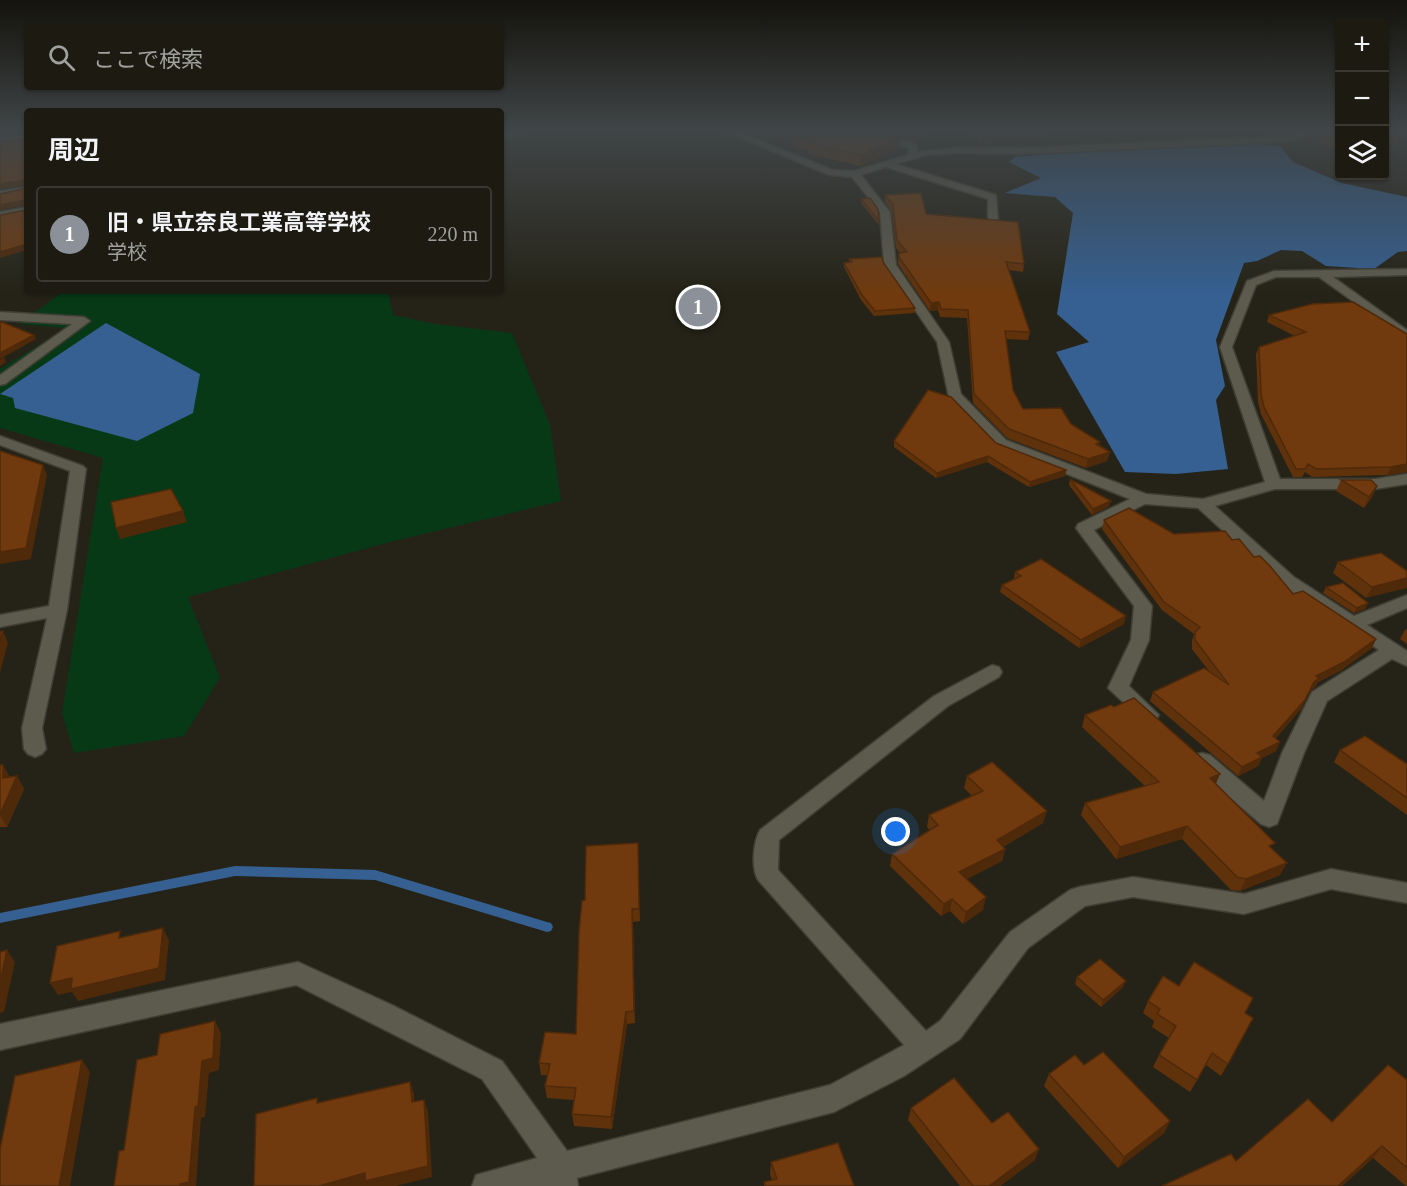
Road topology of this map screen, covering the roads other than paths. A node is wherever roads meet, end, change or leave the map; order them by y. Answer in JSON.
{"nodes":[{"id":1,"x":863,"y":184,"type":"edge"},
{"id":2,"x":946,"y":184,"type":"edge"},
{"id":3,"x":24,"y":190,"type":"edge"},
{"id":4,"x":0,"y":194,"type":"edge"},
{"id":5,"x":24,"y":211,"type":"edge"},
{"id":6,"x":0,"y":215,"type":"edge"},
{"id":7,"x":993,"y":219,"type":"edge"},
{"id":8,"x":1407,"y":272,"type":"edge"},
{"id":9,"x":1321,"y":273,"type":"junction"},
{"id":10,"x":0,"y":316,"type":"edge"},
{"id":11,"x":1407,"y":325,"type":"edge"},
{"id":12,"x":1393,"y":326,"type":"junction"},
{"id":13,"x":1407,"y":336,"type":"edge"},
{"id":14,"x":0,"y":381,"type":"edge"},
{"id":15,"x":0,"y":440,"type":"edge"},
{"id":16,"x":1407,"y":480,"type":"edge"},
{"id":17,"x":1274,"y":484,"type":"junction"},
{"id":18,"x":1143,"y":499,"type":"junction"},
{"id":19,"x":1203,"y":504,"type":"junction"},
{"id":20,"x":1407,"y":600,"type":"edge"},
{"id":21,"x":57,"y":610,"type":"junction"},
{"id":22,"x":0,"y":621,"type":"edge"},
{"id":23,"x":1354,"y":623,"type":"junction"},
{"id":24,"x":1400,"y":655,"type":"edge"},
{"id":25,"x":992,"y":672,"type":"dead end"},
{"id":26,"x":1162,"y":726,"type":"edge"},
{"id":27,"x":35,"y":749,"type":"dead end"},
{"id":28,"x":1189,"y":749,"type":"edge"},
{"id":29,"x":1407,"y":893,"type":"edge"},
{"id":30,"x":0,"y":1037,"type":"edge"},
{"id":31,"x":923,"y":1047,"type":"junction"},
{"id":32,"x":562,"y":1176,"type":"edge"},
{"id":33,"x":487,"y":1186,"type":"edge"}],
"edges":[{"from":1,"to":18,"type":"street"},
{"from":2,"to":7,"type":"street"},
{"from":3,"to":4,"type":"street"},
{"from":5,"to":6,"type":"street"},
{"from":8,"to":9,"type":"street"},
{"from":9,"to":12,"type":"street"},
{"from":9,"to":17,"type":"street"},
{"from":10,"to":14,"type":"street"},
{"from":11,"to":12,"type":"street"},
{"from":12,"to":13,"type":"street"},
{"from":15,"to":21,"type":"street"},
{"from":16,"to":17,"type":"street"},
{"from":17,"to":19,"type":"street"},
{"from":18,"to":19,"type":"street"},
{"from":18,"to":26,"type":"street"},
{"from":19,"to":23,"type":"street"},
{"from":20,"to":23,"type":"street"},
{"from":21,"to":22,"type":"street"},
{"from":21,"to":27,"type":"street"},
{"from":23,"to":24,"type":"street"},
{"from":24,"to":28,"type":"street"},
{"from":25,"to":31,"type":"street"},
{"from":29,"to":31,"type":"street"},
{"from":30,"to":32,"type":"street"},
{"from":31,"to":32,"type":"street"},
{"from":32,"to":33,"type":"street"}]}
